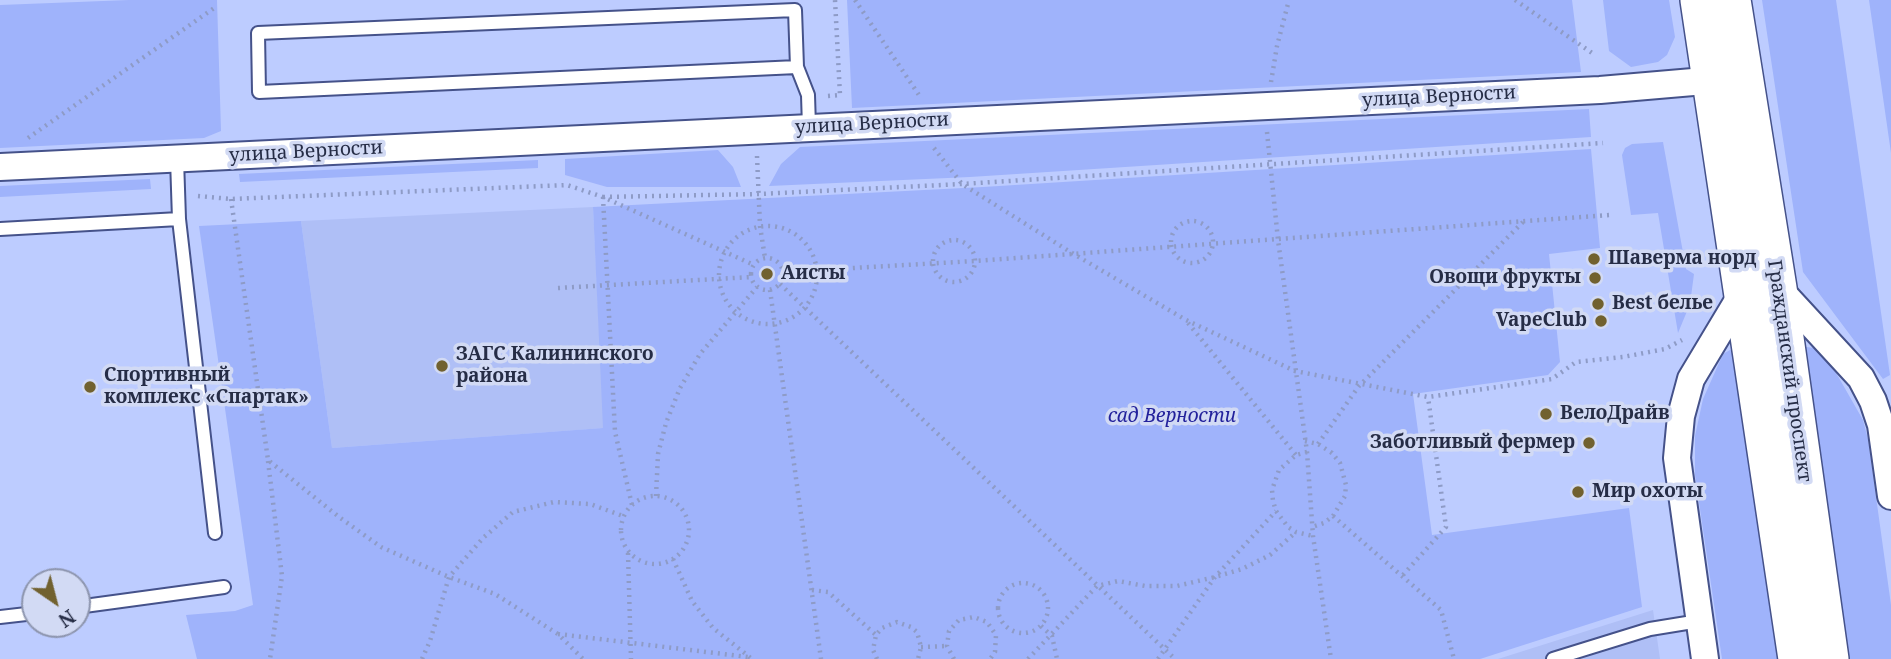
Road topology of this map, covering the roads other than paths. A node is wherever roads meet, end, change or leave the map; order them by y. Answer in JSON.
{"nodes":[{"id":1,"x":1699,"y":0,"type":"edge"},
{"id":2,"x":1732,"y":0,"type":"edge"},
{"id":3,"x":797,"y":66,"type":"junction"},
{"id":4,"x":1727,"y":80,"type":"junction"},
{"id":5,"x":809,"y":127,"type":"junction"},
{"id":6,"x":177,"y":159,"type":"junction"},
{"id":7,"x":0,"y":167,"type":"edge"},
{"id":8,"x":179,"y":219,"type":"junction"},
{"id":9,"x":0,"y":229,"type":"edge"},
{"id":10,"x":1778,"y":288,"type":"junction"},
{"id":11,"x":1742,"y":294,"type":"junction"},
{"id":12,"x":1891,"y":496,"type":"edge"},
{"id":13,"x":215,"y":533,"type":"dead end"},
{"id":14,"x":224,"y":587,"type":"dead end"},
{"id":15,"x":91,"y":605,"type":"edge"},
{"id":16,"x":21,"y":615,"type":"edge"},
{"id":17,"x":0,"y":617,"type":"edge"},
{"id":18,"x":1699,"y":621,"type":"junction"},
{"id":19,"x":1553,"y":659,"type":"edge"},
{"id":20,"x":1705,"y":659,"type":"edge"},
{"id":21,"x":1797,"y":659,"type":"edge"},
{"id":22,"x":1830,"y":659,"type":"edge"}],
"edges":[{"from":1,"to":4,"type":"main road","name":"Гражданский проспект"},
{"from":2,"to":4,"type":"main road","name":"Гражданский проспект"},
{"from":3,"to":3,"type":"lane"},
{"from":3,"to":5,"type":"lane"},
{"from":4,"to":5,"type":"street","name":"улица Верности"},
{"from":4,"to":10,"type":"main road","name":"Гражданский проспект"},
{"from":4,"to":11,"type":"main road","name":"Гражданский проспект"},
{"from":5,"to":6,"type":"street","name":"улица Верности"},
{"from":6,"to":7,"type":"street","name":"улица Верности"},
{"from":6,"to":8,"type":"lane"},
{"from":8,"to":9,"type":"lane"},
{"from":8,"to":13,"type":"lane"},
{"from":10,"to":12,"type":"street"},
{"from":10,"to":22,"type":"main road","name":"Гражданский проспект"},
{"from":11,"to":18,"type":"street"},
{"from":11,"to":21,"type":"main road","name":"Гражданский проспект"},
{"from":14,"to":15,"type":"lane"},
{"from":16,"to":17,"type":"lane"},
{"from":18,"to":19,"type":"lane"},
{"from":18,"to":20,"type":"street"}]}
